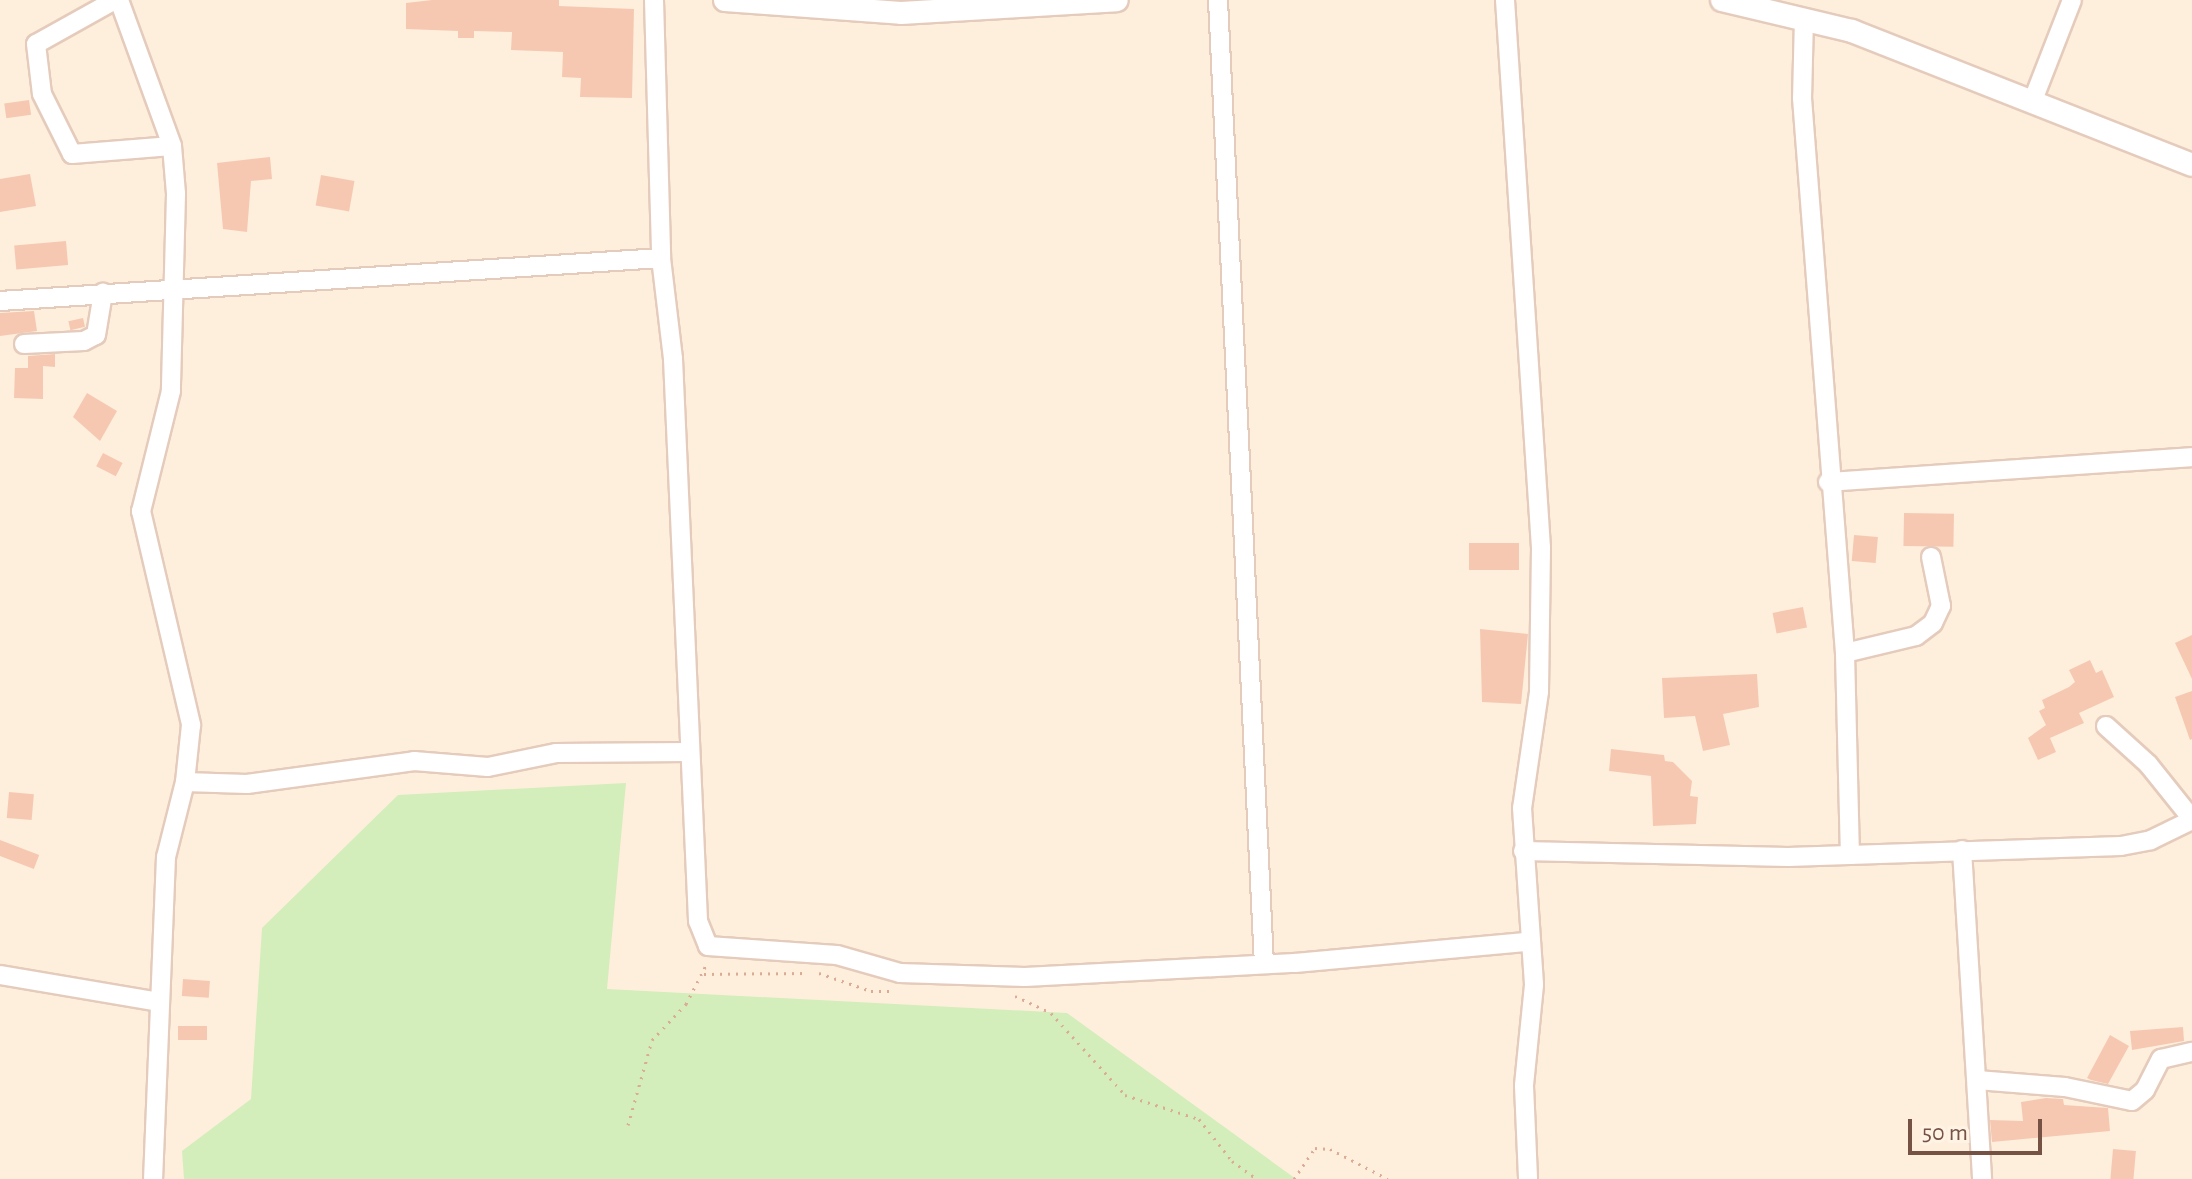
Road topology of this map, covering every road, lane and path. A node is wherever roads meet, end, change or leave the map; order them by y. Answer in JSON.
{"nodes":[{"id":1,"x":117,"y":0,"type":"edge"},
{"id":2,"x":654,"y":0,"type":"edge"},
{"id":3,"x":725,"y":0,"type":"edge"},
{"id":4,"x":1117,"y":0,"type":"edge"},
{"id":5,"x":1218,"y":0,"type":"edge"},
{"id":6,"x":1505,"y":0,"type":"edge"},
{"id":7,"x":1722,"y":0,"type":"edge"},
{"id":8,"x":2072,"y":0,"type":"edge"},
{"id":9,"x":1804,"y":18,"type":"junction"},
{"id":10,"x":2033,"y":100,"type":"junction"},
{"id":11,"x":172,"y":146,"type":"junction"},
{"id":12,"x":2192,"y":165,"type":"edge"},
{"id":13,"x":661,"y":258,"type":"junction"},
{"id":14,"x":176,"y":291,"type":"junction"},
{"id":15,"x":103,"y":293,"type":"junction"},
{"id":16,"x":0,"y":301,"type":"edge"},
{"id":17,"x":24,"y":344,"type":"dead end"},
{"id":18,"x":2192,"y":457,"type":"edge"},
{"id":19,"x":1828,"y":482,"type":"junction"},
{"id":20,"x":1931,"y":557,"type":"dead end"},
{"id":21,"x":1845,"y":653,"type":"junction"},
{"id":22,"x":2106,"y":726,"type":"dead end"},
{"id":23,"x":689,"y":752,"type":"junction"},
{"id":24,"x":185,"y":782,"type":"junction"},
{"id":25,"x":2192,"y":820,"type":"edge"},
{"id":26,"x":1962,"y":850,"type":"junction"},
{"id":27,"x":1523,"y":851,"type":"junction"},
{"id":28,"x":1850,"y":855,"type":"junction"},
{"id":29,"x":1528,"y":942,"type":"junction"},
{"id":30,"x":708,"y":946,"type":"junction"},
{"id":31,"x":1264,"y":964,"type":"junction"},
{"id":32,"x":704,"y":974,"type":"junction"},
{"id":33,"x":0,"y":975,"type":"edge"},
{"id":34,"x":902,"y":991,"type":"dead end"},
{"id":35,"x":1006,"y":995,"type":"dead end"},
{"id":36,"x":159,"y":1002,"type":"junction"},
{"id":37,"x":2192,"y":1052,"type":"edge"},
{"id":38,"x":1977,"y":1080,"type":"junction"},
{"id":39,"x":628,"y":1125,"type":"dead end"},
{"id":40,"x":153,"y":1179,"type":"edge"},
{"id":41,"x":1257,"y":1179,"type":"edge"},
{"id":42,"x":1294,"y":1179,"type":"edge"},
{"id":43,"x":1388,"y":1179,"type":"edge"},
{"id":44,"x":1528,"y":1179,"type":"edge"},
{"id":45,"x":1982,"y":1179,"type":"edge"}],
"edges":[{"from":1,"to":11,"type":"street"},
{"from":1,"to":11,"type":"street"},
{"from":2,"to":13,"type":"street"},
{"from":3,"to":4,"type":"street"},
{"from":5,"to":31,"type":"street"},
{"from":6,"to":27,"type":"street"},
{"from":7,"to":9,"type":"street"},
{"from":8,"to":10,"type":"street"},
{"from":9,"to":10,"type":"street"},
{"from":9,"to":19,"type":"street"},
{"from":10,"to":12,"type":"street"},
{"from":11,"to":14,"type":"street"},
{"from":13,"to":14,"type":"street"},
{"from":13,"to":23,"type":"street"},
{"from":14,"to":15,"type":"street"},
{"from":14,"to":24,"type":"street"},
{"from":15,"to":16,"type":"street"},
{"from":15,"to":17,"type":"street"},
{"from":18,"to":19,"type":"street"},
{"from":19,"to":21,"type":"street"},
{"from":20,"to":21,"type":"street"},
{"from":21,"to":28,"type":"street"},
{"from":22,"to":25,"type":"street"},
{"from":23,"to":24,"type":"street"},
{"from":23,"to":30,"type":"street"},
{"from":24,"to":36,"type":"street"},
{"from":25,"to":26,"type":"street"},
{"from":26,"to":28,"type":"street"},
{"from":26,"to":38,"type":"street"},
{"from":27,"to":28,"type":"street"},
{"from":27,"to":29,"type":"street"},
{"from":29,"to":31,"type":"street"},
{"from":29,"to":44,"type":"street"},
{"from":30,"to":31,"type":"street"},
{"from":30,"to":32,"type":"path"},
{"from":32,"to":34,"type":"path"},
{"from":32,"to":39,"type":"path"},
{"from":33,"to":36,"type":"street"},
{"from":35,"to":41,"type":"path"},
{"from":36,"to":40,"type":"street"},
{"from":37,"to":38,"type":"street"},
{"from":38,"to":45,"type":"street"},
{"from":42,"to":43,"type":"path"}]}
